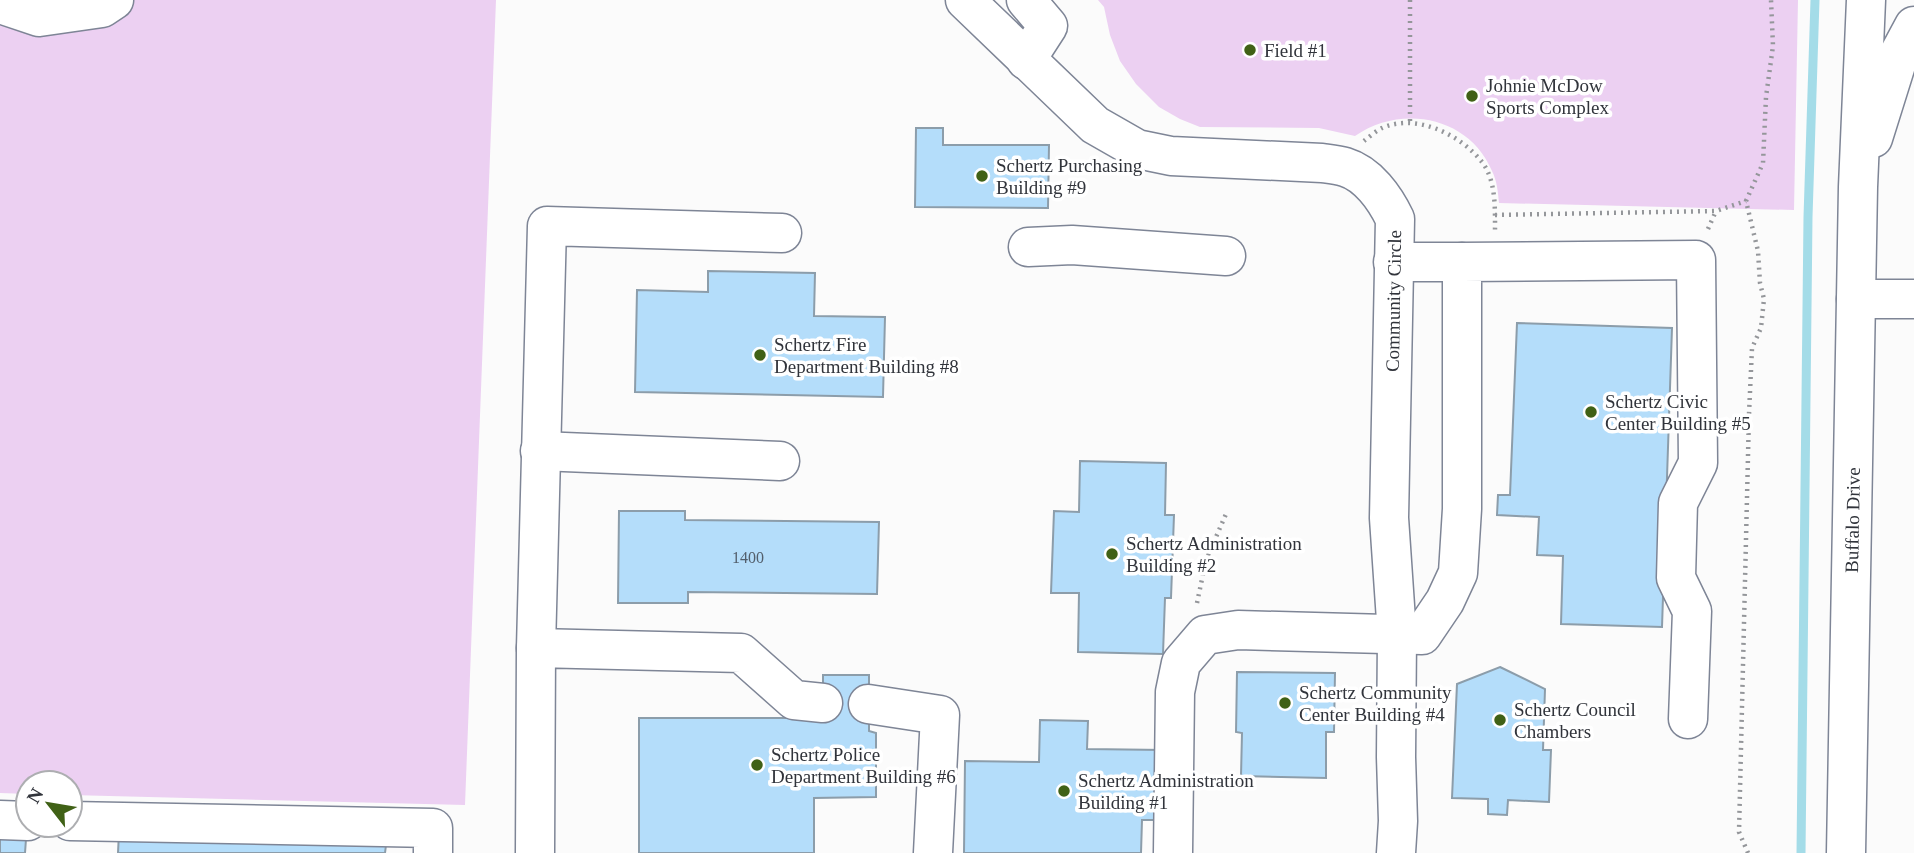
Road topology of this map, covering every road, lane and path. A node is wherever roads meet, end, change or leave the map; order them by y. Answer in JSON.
{"nodes":[{"id":1,"x":114,"y":0,"type":"edge"},
{"id":2,"x":965,"y":0,"type":"edge"},
{"id":3,"x":1026,"y":0,"type":"edge"},
{"id":4,"x":1410,"y":0,"type":"edge"},
{"id":5,"x":1771,"y":0,"type":"edge"},
{"id":6,"x":1866,"y":0,"type":"edge"},
{"id":7,"x":0,"y":4,"type":"edge"},
{"id":8,"x":1914,"y":26,"type":"edge"},
{"id":9,"x":1026,"y":60,"type":"junction"},
{"id":10,"x":1410,"y":122,"type":"junction"},
{"id":11,"x":1345,"y":167,"type":"junction"},
{"id":12,"x":1858,"y":187,"type":"junction"},
{"id":13,"x":1746,"y":201,"type":"junction"},
{"id":14,"x":782,"y":233,"type":"dead end"},
{"id":15,"x":1028,"y":247,"type":"dead end"},
{"id":16,"x":1226,"y":256,"type":"dead end"},
{"id":17,"x":1393,"y":262,"type":"junction"},
{"id":18,"x":1462,"y":262,"type":"junction"},
{"id":19,"x":1856,"y":299,"type":"junction"},
{"id":20,"x":1914,"y":299,"type":"edge"},
{"id":21,"x":540,"y":451,"type":"junction"},
{"id":22,"x":780,"y":461,"type":"dead end"},
{"id":23,"x":1226,"y":514,"type":"dead end"},
{"id":24,"x":1194,"y":611,"type":"dead end"},
{"id":25,"x":1397,"y":635,"type":"junction"},
{"id":26,"x":536,"y":648,"type":"junction"},
{"id":27,"x":823,"y":703,"type":"dead end"},
{"id":28,"x":868,"y":704,"type":"dead end"},
{"id":29,"x":1688,"y":719,"type":"dead end"},
{"id":30,"x":84,"y":821,"type":"edge"},
{"id":31,"x":433,"y":853,"type":"edge"},
{"id":32,"x":536,"y":853,"type":"edge"},
{"id":33,"x":933,"y":853,"type":"edge"},
{"id":34,"x":1173,"y":853,"type":"edge"},
{"id":35,"x":1396,"y":853,"type":"edge"},
{"id":36,"x":1748,"y":853,"type":"edge"},
{"id":37,"x":1846,"y":853,"type":"edge"}],
"edges":[{"from":1,"to":7,"type":"street"},
{"from":2,"to":9,"type":"street","name":"Community Circle"},
{"from":3,"to":9,"type":"street"},
{"from":4,"to":10,"type":"path"},
{"from":5,"to":13,"type":"path"},
{"from":6,"to":12,"type":"street"},
{"from":8,"to":12,"type":"street"},
{"from":9,"to":11,"type":"street","name":"Community Circle"},
{"from":10,"to":11,"type":"path"},
{"from":10,"to":13,"type":"path"},
{"from":11,"to":17,"type":"street","name":"Community Circle"},
{"from":12,"to":19,"type":"street","name":"Buffalo Drive"},
{"from":13,"to":36,"type":"path"},
{"from":14,"to":21,"type":"street"},
{"from":15,"to":16,"type":"street"},
{"from":17,"to":18,"type":"street"},
{"from":17,"to":25,"type":"street","name":"Community Circle"},
{"from":18,"to":25,"type":"street"},
{"from":18,"to":29,"type":"street"},
{"from":19,"to":20,"type":"street"},
{"from":19,"to":37,"type":"street","name":"Buffalo Drive"},
{"from":21,"to":22,"type":"street"},
{"from":21,"to":26,"type":"street"},
{"from":23,"to":24,"type":"path"},
{"from":25,"to":34,"type":"street"},
{"from":25,"to":35,"type":"street","name":"Community Circle"},
{"from":26,"to":27,"type":"street"},
{"from":26,"to":32,"type":"street"},
{"from":28,"to":33,"type":"street"},
{"from":30,"to":31,"type":"street"}]}
